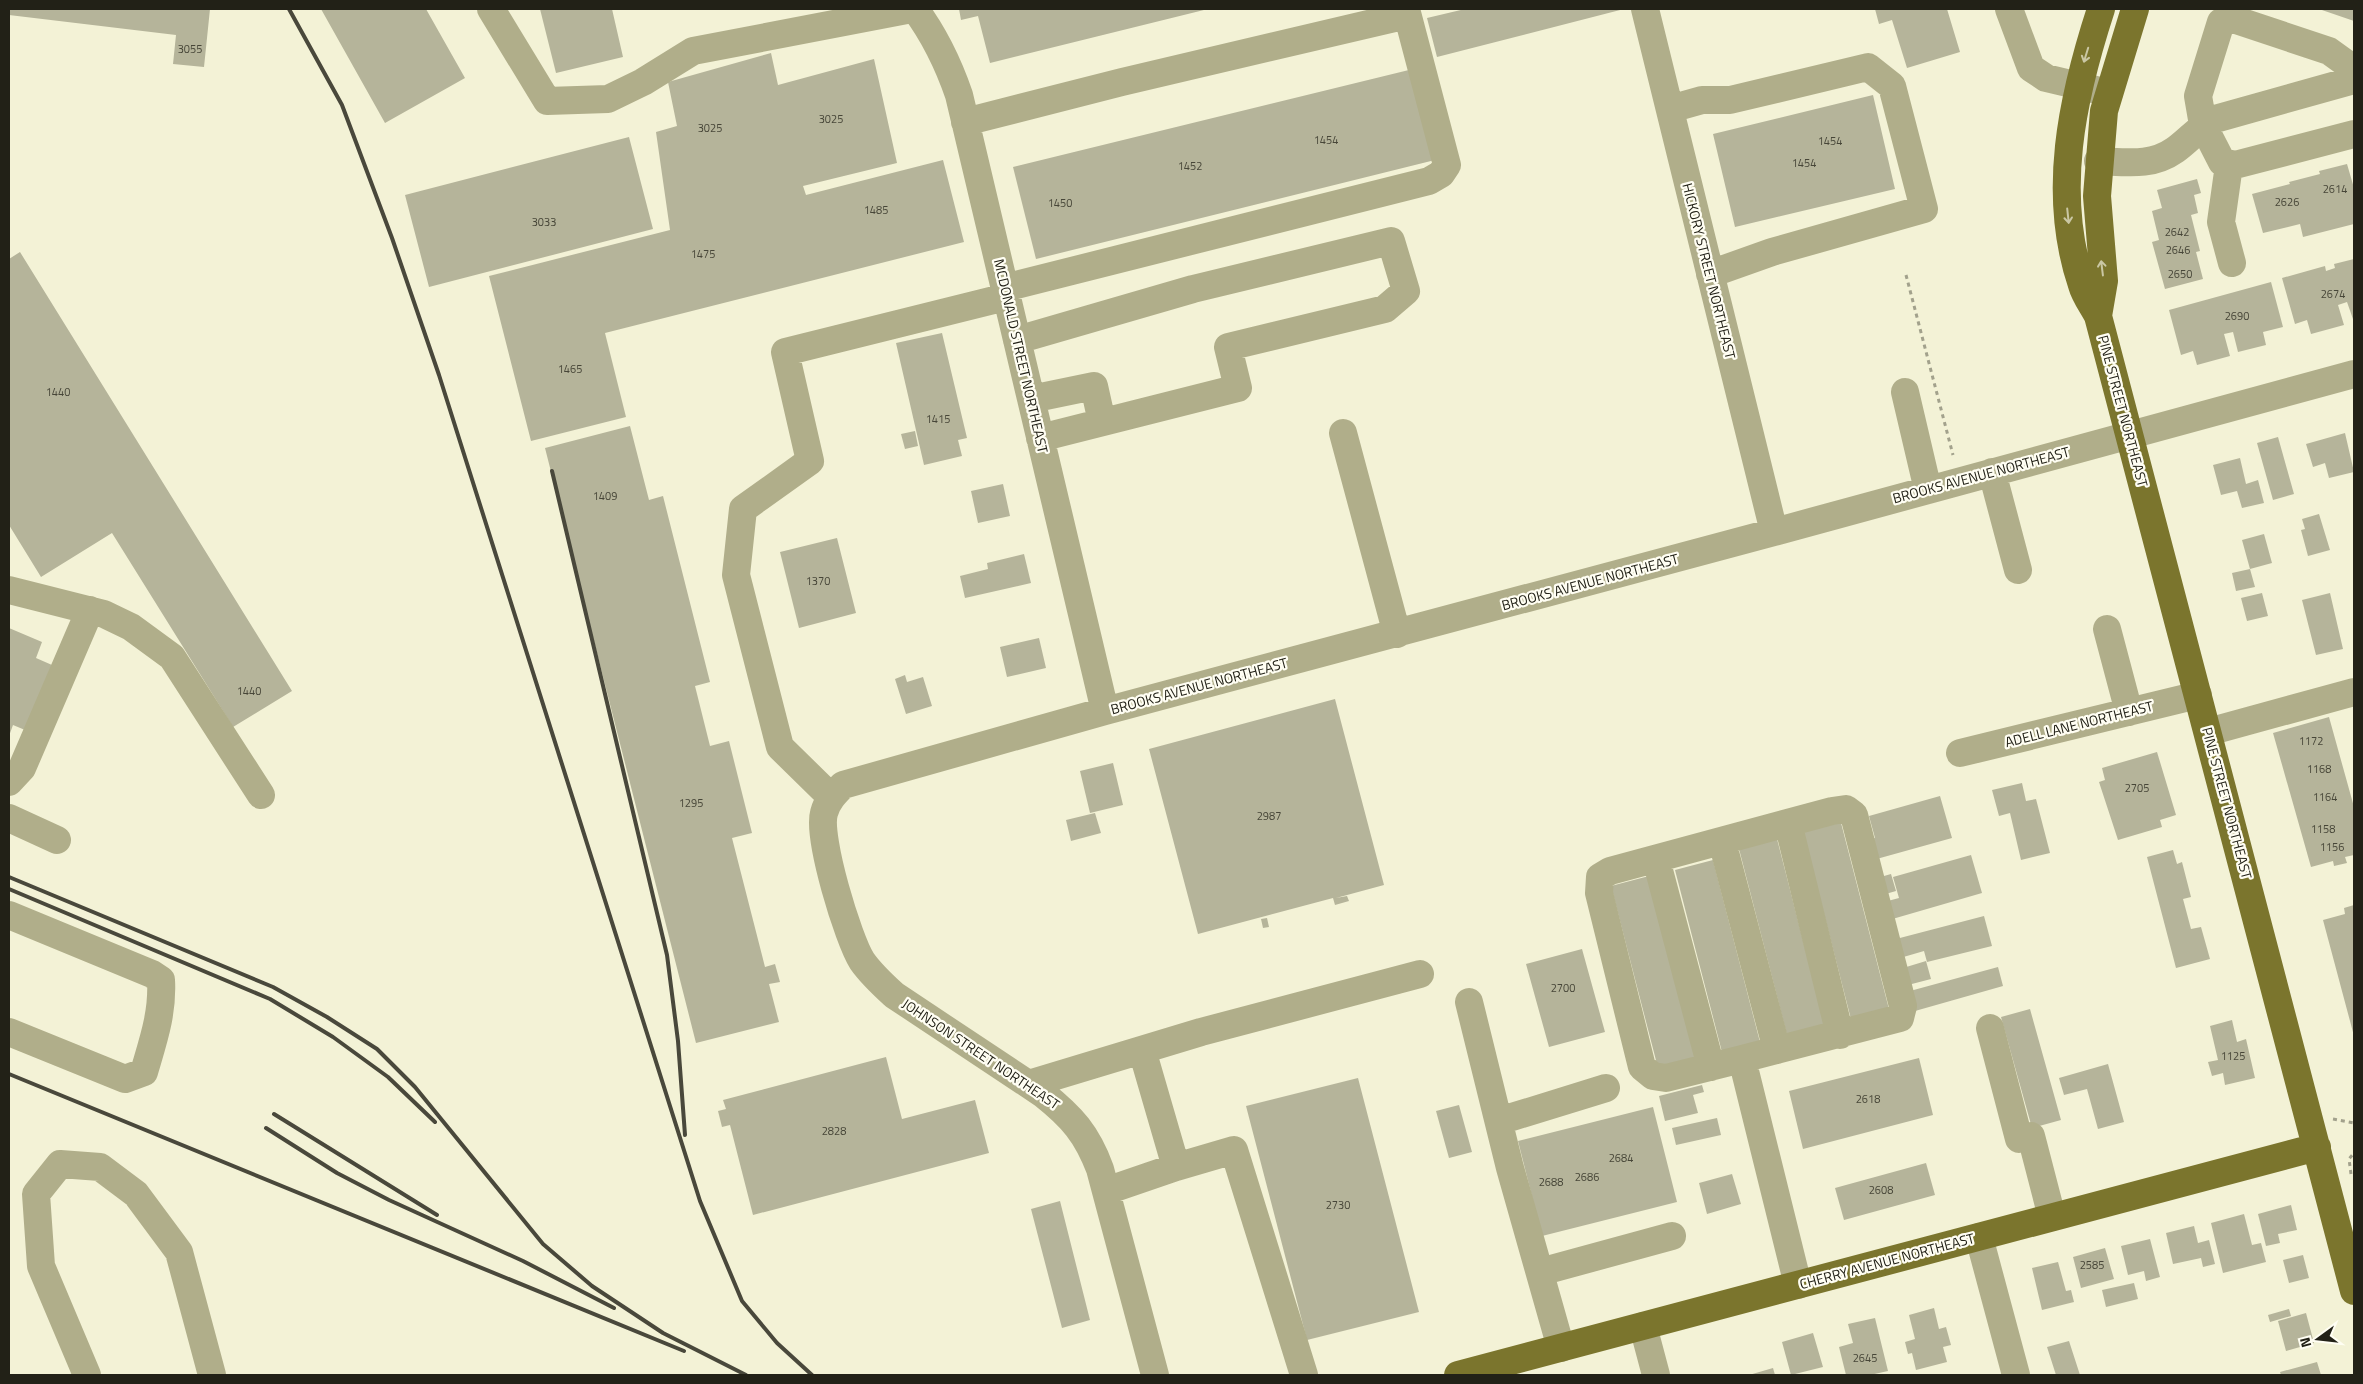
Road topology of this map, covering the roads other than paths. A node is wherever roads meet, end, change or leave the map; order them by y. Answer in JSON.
{"nodes":[{"id":1,"x":491,"y":9,"type":"edge"},
{"id":2,"x":914,"y":9,"type":"edge"},
{"id":3,"x":1645,"y":9,"type":"edge"},
{"id":4,"x":2009,"y":9,"type":"edge"},
{"id":5,"x":2101,"y":9,"type":"edge"},
{"id":6,"x":2135,"y":9,"type":"edge"},
{"id":7,"x":1406,"y":12,"type":"edge"},
{"id":8,"x":2354,"y":69,"type":"edge"},
{"id":9,"x":2354,"y":80,"type":"edge"},
{"id":10,"x":2078,"y":86,"type":"junction"},
{"id":11,"x":2109,"y":93,"type":"junction"},
{"id":12,"x":1670,"y":109,"type":"junction"},
{"id":13,"x":965,"y":122,"type":"junction"},
{"id":14,"x":2203,"y":125,"type":"junction"},
{"id":15,"x":2354,"y":134,"type":"edge"},
{"id":16,"x":2098,"y":161,"type":"junction"},
{"id":17,"x":2229,"y":165,"type":"junction"},
{"id":18,"x":2232,"y":263,"type":"dead end"},
{"id":19,"x":1710,"y":274,"type":"junction"},
{"id":20,"x":1005,"y":292,"type":"junction"},
{"id":21,"x":2098,"y":316,"type":"junction"},
{"id":22,"x":1017,"y":340,"type":"junction"},
{"id":23,"x":2354,"y":374,"type":"edge"},
{"id":24,"x":1905,"y":392,"type":"dead end"},
{"id":25,"x":1031,"y":399,"type":"junction"},
{"id":26,"x":1102,"y":422,"type":"junction"},
{"id":27,"x":1343,"y":433,"type":"dead end"},
{"id":28,"x":2130,"y":435,"type":"junction"},
{"id":29,"x":1040,"y":438,"type":"junction"},
{"id":30,"x":1992,"y":472,"type":"junction"},
{"id":31,"x":1928,"y":490,"type":"junction"},
{"id":32,"x":1774,"y":532,"type":"junction"},
{"id":33,"x":2018,"y":570,"type":"dead end"},
{"id":34,"x":9,"y":590,"type":"edge"},
{"id":35,"x":90,"y":610,"type":"junction"},
{"id":36,"x":2107,"y":629,"type":"dead end"},
{"id":37,"x":1397,"y":634,"type":"junction"},
{"id":38,"x":2354,"y":692,"type":"edge"},
{"id":39,"x":2198,"y":695,"type":"junction"},
{"id":40,"x":1105,"y":711,"type":"junction"},
{"id":41,"x":2129,"y":712,"type":"junction"},
{"id":42,"x":2208,"y":732,"type":"junction"},
{"id":43,"x":1960,"y":753,"type":"dead end"},
{"id":44,"x":9,"y":782,"type":"edge"},
{"id":45,"x":261,"y":795,"type":"dead end"},
{"id":46,"x":831,"y":797,"type":"junction"},
{"id":47,"x":9,"y":818,"type":"edge"},
{"id":48,"x":1788,"y":823,"type":"junction"},
{"id":49,"x":57,"y":840,"type":"dead end"},
{"id":50,"x":1722,"y":841,"type":"junction"},
{"id":51,"x":1656,"y":859,"type":"junction"},
{"id":52,"x":9,"y":915,"type":"edge"},
{"id":53,"x":1420,"y":974,"type":"dead end"},
{"id":54,"x":1469,"y":1002,"type":"dead end"},
{"id":55,"x":1990,"y":1028,"type":"dead end"},
{"id":56,"x":9,"y":1032,"type":"edge"},
{"id":57,"x":1840,"y":1035,"type":"junction"},
{"id":58,"x":1142,"y":1050,"type":"junction"},
{"id":59,"x":1777,"y":1050,"type":"junction"},
{"id":60,"x":1742,"y":1059,"type":"junction"},
{"id":61,"x":1711,"y":1067,"type":"junction"},
{"id":62,"x":1029,"y":1084,"type":"junction"},
{"id":63,"x":1606,"y":1088,"type":"dead end"},
{"id":64,"x":1499,"y":1121,"type":"junction"},
{"id":65,"x":2317,"y":1147,"type":"junction"},
{"id":66,"x":1176,"y":1167,"type":"junction"},
{"id":67,"x":1106,"y":1191,"type":"junction"},
{"id":68,"x":2052,"y":1217,"type":"junction"},
{"id":69,"x":1672,"y":1236,"type":"dead end"},
{"id":70,"x":1979,"y":1237,"type":"junction"},
{"id":71,"x":1540,"y":1272,"type":"junction"},
{"id":72,"x":1798,"y":1285,"type":"junction"},
{"id":73,"x":2354,"y":1291,"type":"edge"},
{"id":74,"x":1643,"y":1326,"type":"junction"},
{"id":75,"x":1561,"y":1348,"type":"junction"},
{"id":76,"x":87,"y":1375,"type":"edge"},
{"id":77,"x":212,"y":1375,"type":"edge"},
{"id":78,"x":1155,"y":1375,"type":"edge"},
{"id":79,"x":1304,"y":1375,"type":"edge"},
{"id":80,"x":1458,"y":1375,"type":"edge"},
{"id":81,"x":1656,"y":1375,"type":"edge"},
{"id":82,"x":2016,"y":1375,"type":"edge"}],
"edges":[{"from":1,"to":2,"type":"street"},
{"from":2,"to":13,"type":"street","name":"MCDONALD STREET NORTHEAST"},
{"from":3,"to":12,"type":"street","name":"HICKORY STREET NORTHEAST"},
{"from":4,"to":10,"type":"street"},
{"from":5,"to":10,"type":"main road","name":"PINE STREET NORTHEAST","one_way":true},
{"from":6,"to":11,"type":"main road","name":"PINE STREET NORTHEAST"},
{"from":7,"to":13,"type":"street"},
{"from":7,"to":20,"type":"street"},
{"from":8,"to":14,"type":"street"},
{"from":9,"to":14,"type":"street"},
{"from":10,"to":11,"type":"street"},
{"from":10,"to":21,"type":"main road","name":"PINE STREET NORTHEAST","one_way":true},
{"from":11,"to":16,"type":"main road","name":"PINE STREET NORTHEAST"},
{"from":12,"to":19,"type":"street","name":"HICKORY STREET NORTHEAST"},
{"from":12,"to":19,"type":"street"},
{"from":13,"to":20,"type":"street","name":"MCDONALD STREET NORTHEAST"},
{"from":14,"to":16,"type":"street"},
{"from":14,"to":17,"type":"street"},
{"from":15,"to":17,"type":"street"},
{"from":21,"to":16,"type":"main road","name":"PINE STREET NORTHEAST","one_way":true},
{"from":17,"to":18,"type":"street"},
{"from":19,"to":32,"type":"street","name":"HICKORY STREET NORTHEAST"},
{"from":20,"to":22,"type":"street","name":"MCDONALD STREET NORTHEAST"},
{"from":20,"to":46,"type":"street"},
{"from":21,"to":28,"type":"main road","name":"PINE STREET NORTHEAST"},
{"from":22,"to":25,"type":"street","name":"MCDONALD STREET NORTHEAST"},
{"from":22,"to":26,"type":"street"},
{"from":23,"to":28,"type":"street","name":"BROOKS AVENUE NORTHEAST"},
{"from":24,"to":31,"type":"street"},
{"from":25,"to":26,"type":"street"},
{"from":25,"to":29,"type":"street","name":"MCDONALD STREET NORTHEAST"},
{"from":26,"to":29,"type":"street"},
{"from":27,"to":37,"type":"street"},
{"from":28,"to":30,"type":"street","name":"BROOKS AVENUE NORTHEAST"},
{"from":28,"to":39,"type":"main road","name":"PINE STREET NORTHEAST"},
{"from":29,"to":40,"type":"street","name":"MCDONALD STREET NORTHEAST"},
{"from":30,"to":31,"type":"street","name":"BROOKS AVENUE NORTHEAST"},
{"from":30,"to":33,"type":"street"},
{"from":31,"to":32,"type":"street","name":"BROOKS AVENUE NORTHEAST"},
{"from":32,"to":37,"type":"street","name":"BROOKS AVENUE NORTHEAST"},
{"from":34,"to":35,"type":"street"},
{"from":35,"to":44,"type":"street"},
{"from":35,"to":45,"type":"street"},
{"from":36,"to":41,"type":"street"},
{"from":37,"to":40,"type":"street","name":"BROOKS AVENUE NORTHEAST"},
{"from":38,"to":42,"type":"street"},
{"from":39,"to":41,"type":"street","name":"ADELL LANE NORTHEAST"},
{"from":39,"to":42,"type":"main road","name":"PINE STREET NORTHEAST"},
{"from":40,"to":46,"type":"street","name":"BROOKS AVENUE NORTHEAST"},
{"from":41,"to":43,"type":"street","name":"ADELL LANE NORTHEAST"},
{"from":42,"to":65,"type":"main road","name":"PINE STREET NORTHEAST"},
{"from":46,"to":62,"type":"street","name":"JOHNSON STREET NORTHEAST"},
{"from":47,"to":49,"type":"street"},
{"from":48,"to":50,"type":"street"},
{"from":48,"to":57,"type":"street"},
{"from":48,"to":57,"type":"street"},
{"from":50,"to":51,"type":"street"},
{"from":50,"to":59,"type":"street"},
{"from":51,"to":61,"type":"street"},
{"from":51,"to":61,"type":"street"},
{"from":52,"to":56,"type":"street"},
{"from":53,"to":58,"type":"street"},
{"from":54,"to":64,"type":"street"},
{"from":55,"to":68,"type":"street"},
{"from":57,"to":59,"type":"street"},
{"from":58,"to":62,"type":"street"},
{"from":58,"to":66,"type":"street"},
{"from":59,"to":60,"type":"street"},
{"from":60,"to":61,"type":"street"},
{"from":60,"to":72,"type":"street"},
{"from":62,"to":67,"type":"street","name":"JOHNSON STREET NORTHEAST"},
{"from":63,"to":64,"type":"street"},
{"from":64,"to":71,"type":"street"},
{"from":65,"to":68,"type":"main road","name":"CHERRY AVENUE NORTHEAST"},
{"from":65,"to":73,"type":"main road","name":"PINE STREET NORTHEAST"},
{"from":66,"to":67,"type":"street"},
{"from":66,"to":79,"type":"street"},
{"from":67,"to":78,"type":"street","name":"JOHNSON STREET NORTHEAST"},
{"from":68,"to":70,"type":"main road","name":"CHERRY AVENUE NORTHEAST"},
{"from":69,"to":71,"type":"street"},
{"from":70,"to":72,"type":"main road","name":"CHERRY AVENUE NORTHEAST"},
{"from":70,"to":82,"type":"street"},
{"from":71,"to":75,"type":"street"},
{"from":72,"to":74,"type":"main road","name":"CHERRY AVENUE NORTHEAST"},
{"from":74,"to":75,"type":"main road","name":"CHERRY AVENUE NORTHEAST"},
{"from":74,"to":81,"type":"street"},
{"from":75,"to":80,"type":"main road","name":"CHERRY AVENUE NORTHEAST"},
{"from":76,"to":77,"type":"street"}]}
